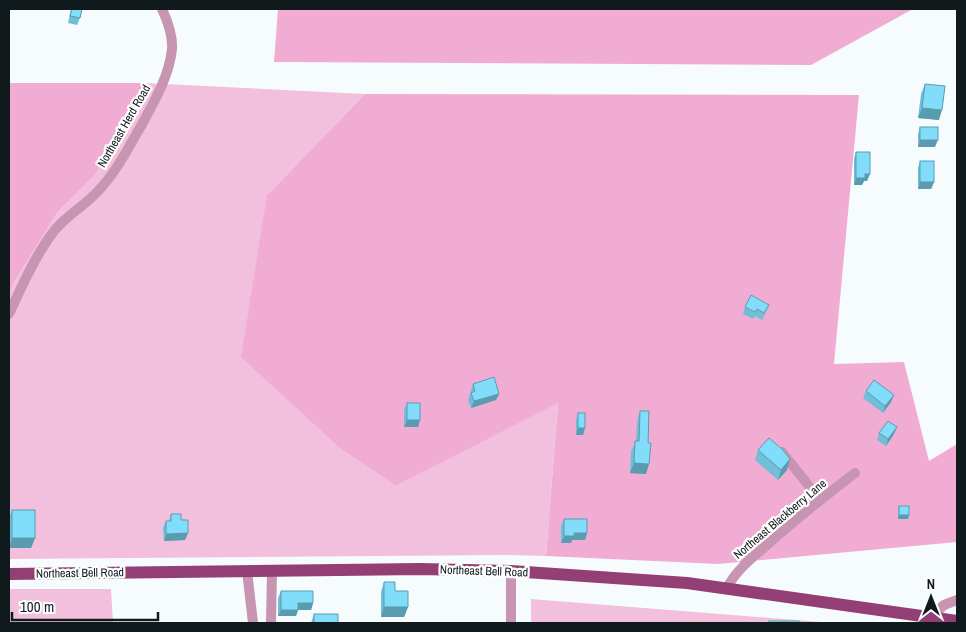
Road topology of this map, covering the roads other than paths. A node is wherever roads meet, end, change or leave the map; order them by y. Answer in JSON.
{"nodes":[{"id":1,"x":162,"y":9,"type":"edge"},
{"id":2,"x":9,"y":314,"type":"edge"},
{"id":3,"x":774,"y":442,"type":"edge"},
{"id":4,"x":855,"y":473,"type":"dead end"},
{"id":5,"x":820,"y":500,"type":"junction"},
{"id":6,"x":247,"y":571,"type":"junction"},
{"id":7,"x":272,"y":571,"type":"junction"},
{"id":8,"x":511,"y":571,"type":"junction"},
{"id":9,"x":9,"y":574,"type":"edge"},
{"id":10,"x":727,"y":588,"type":"junction"},
{"id":11,"x":957,"y":600,"type":"edge"},
{"id":12,"x":932,"y":618,"type":"junction"},
{"id":13,"x":957,"y":621,"type":"edge"},
{"id":14,"x":253,"y":623,"type":"edge"},
{"id":15,"x":271,"y":623,"type":"edge"},
{"id":16,"x":511,"y":623,"type":"edge"}],
"edges":[{"from":1,"to":2,"type":"street","name":"Northeast Herd Road"},
{"from":3,"to":5,"type":"street"},
{"from":4,"to":5,"type":"street","name":"Northeast Blackberry Lane"},
{"from":5,"to":10,"type":"street","name":"Northeast Blackberry Lane"},
{"from":6,"to":7,"type":"main road","name":"Northeast Bell Road"},
{"from":6,"to":9,"type":"main road","name":"Northeast Bell Road"},
{"from":6,"to":14,"type":"street"},
{"from":7,"to":8,"type":"main road","name":"Northeast Bell Road"},
{"from":7,"to":15,"type":"street"},
{"from":8,"to":10,"type":"main road","name":"Northeast Bell Road"},
{"from":8,"to":16,"type":"street"},
{"from":10,"to":12,"type":"main road","name":"Northeast Bell Road"},
{"from":11,"to":12,"type":"street"},
{"from":12,"to":13,"type":"main road","name":"Northeast Bell Road"}]}
